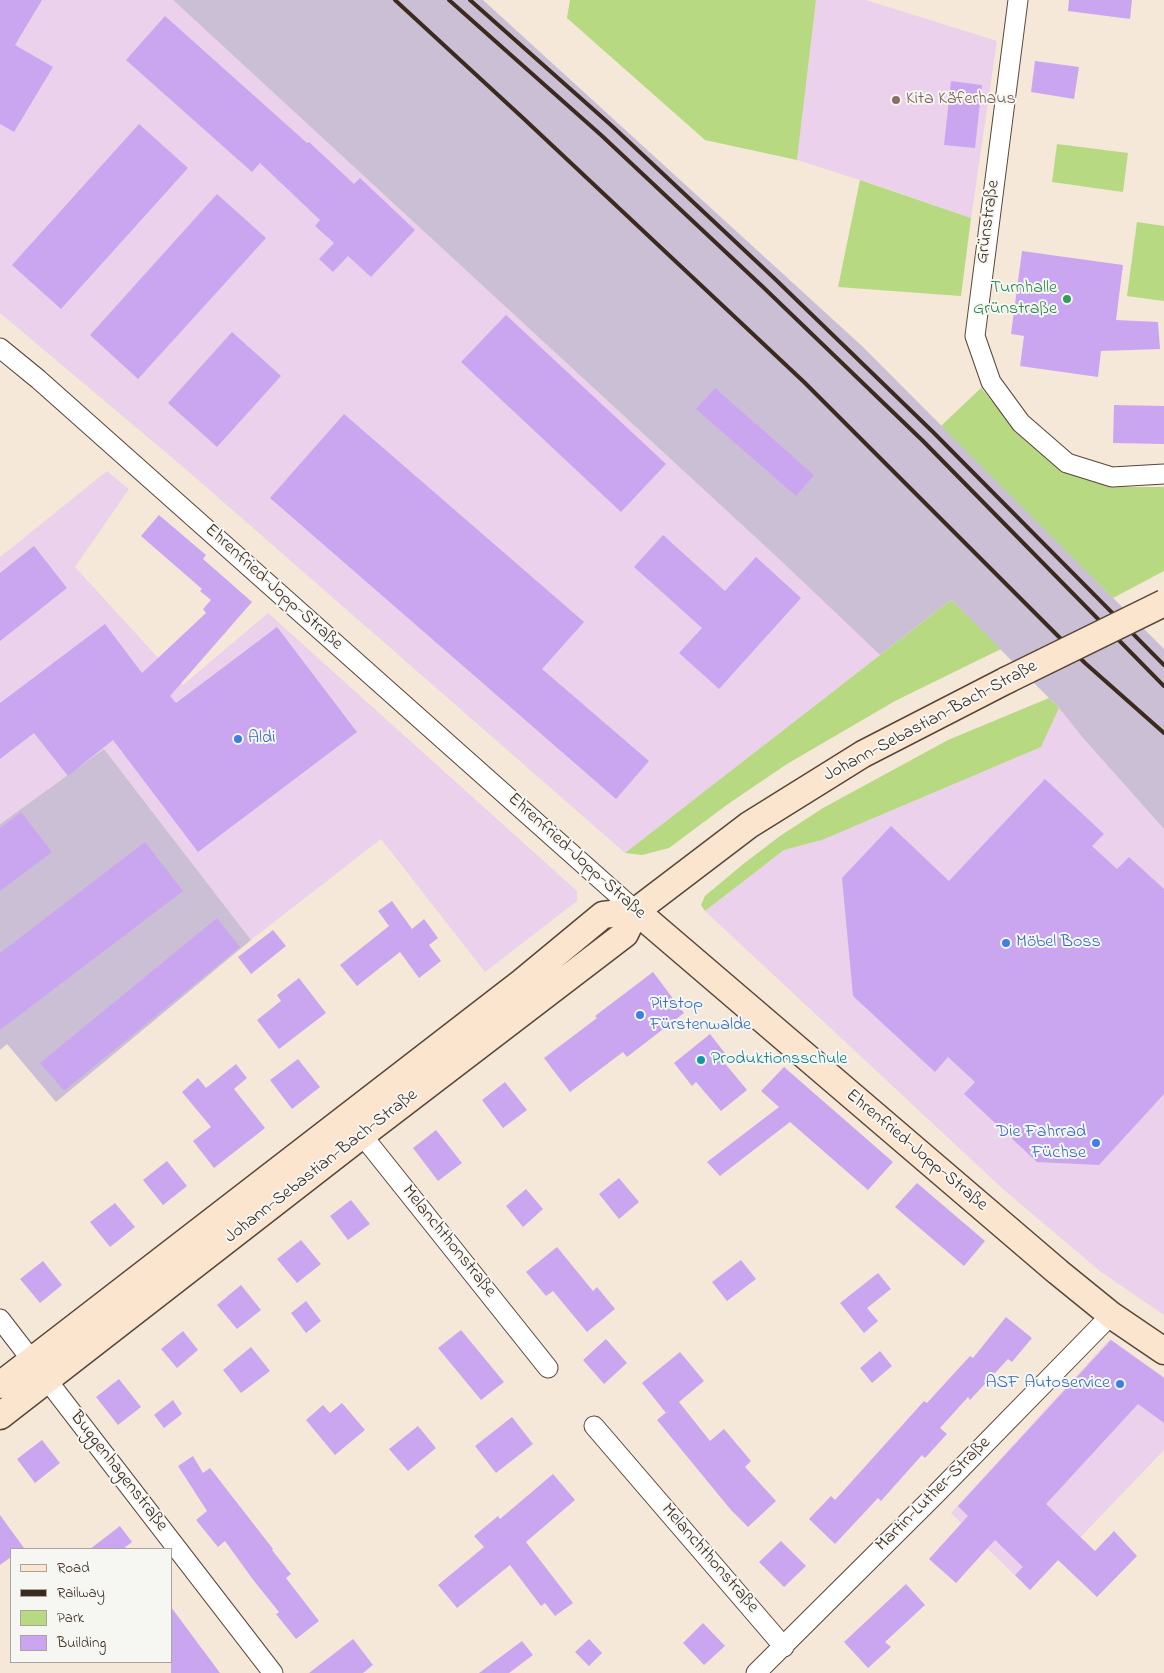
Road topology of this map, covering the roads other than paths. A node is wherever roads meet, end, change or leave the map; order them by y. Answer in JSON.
{"nodes":[{"id":1,"x":1018,"y":0,"type":"edge"},
{"id":2,"x":0,"y":348,"type":"edge"},
{"id":3,"x":1164,"y":474,"type":"edge"},
{"id":4,"x":1164,"y":603,"type":"edge"},
{"id":5,"x":636,"y":911,"type":"junction"},
{"id":6,"x":354,"y":1126,"type":"junction"},
{"id":7,"x":1111,"y":1315,"type":"junction"},
{"id":8,"x":0,"y":1319,"type":"edge"},
{"id":9,"x":1164,"y":1351,"type":"edge"},
{"id":10,"x":548,"y":1368,"type":"dead end"},
{"id":11,"x":39,"y":1370,"type":"junction"},
{"id":12,"x":0,"y":1385,"type":"edge"},
{"id":13,"x":0,"y":1416,"type":"edge"},
{"id":14,"x":594,"y":1426,"type":"dead end"},
{"id":15,"x":784,"y":1647,"type":"junction"},
{"id":16,"x":273,"y":1673,"type":"edge"},
{"id":17,"x":756,"y":1673,"type":"edge"}],
"edges":[{"from":1,"to":3,"type":"street","name":"Grünstraße"},
{"from":2,"to":5,"type":"street","name":"Ehrenfried-Jopp-Straße"},
{"from":4,"to":5,"type":"street","name":"Johann-Sebastian-Bach-Straße","bridge":true},
{"from":5,"to":6,"type":"street","name":"Johann-Sebastian-Bach-Straße"},
{"from":5,"to":7,"type":"street","name":"Ehrenfried-Jopp-Straße"},
{"from":6,"to":10,"type":"street","name":"Melanchthonstraße"},
{"from":6,"to":11,"type":"street","name":"Johann-Sebastian-Bach-Straße"},
{"from":7,"to":9,"type":"street","name":"Ehrenfried-Jopp-Straße"},
{"from":7,"to":15,"type":"street","name":"Martin-Luther-Straße"},
{"from":8,"to":11,"type":"street","name":"Buggenhagenstraße"},
{"from":11,"to":12,"type":"street","name":"Johann-Sebastian-Bach-Straße"},
{"from":11,"to":13,"type":"street","name":"Johann-Sebastian-Bach-Straße"},
{"from":11,"to":16,"type":"street","name":"Buggenhagenstraße"},
{"from":14,"to":15,"type":"street","name":"Melanchthonstraße"},
{"from":15,"to":17,"type":"street","name":"Martin-Luther-Straße"}]}
